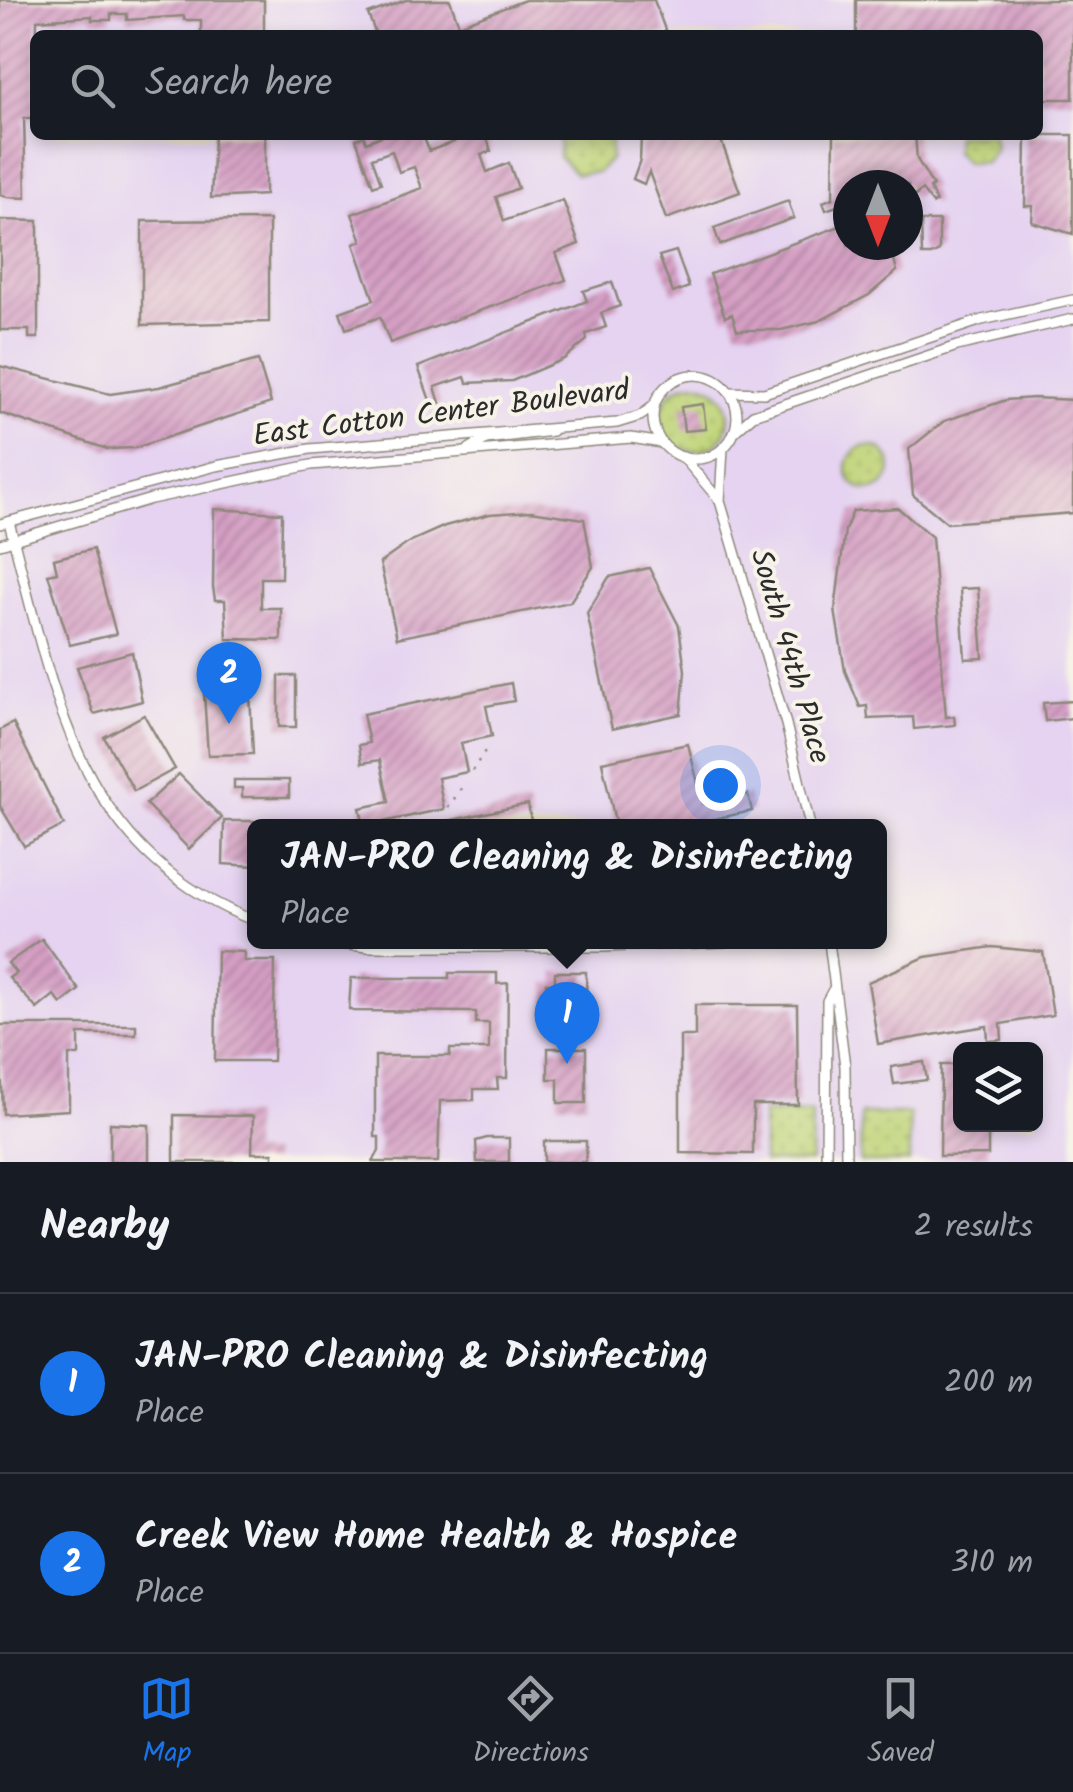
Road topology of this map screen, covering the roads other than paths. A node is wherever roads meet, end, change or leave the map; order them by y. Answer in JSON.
{"nodes":[{"id":1,"x":1073,"y":300,"type":"edge"},
{"id":2,"x":1073,"y":319,"type":"edge"},
{"id":3,"x":729,"y":392,"type":"junction"},
{"id":4,"x":654,"y":406,"type":"junction"},
{"id":5,"x":563,"y":427,"type":"junction"},
{"id":6,"x":734,"y":432,"type":"junction"},
{"id":7,"x":662,"y":443,"type":"junction"},
{"id":8,"x":723,"y":448,"type":"junction"},
{"id":9,"x":469,"y":450,"type":"junction"},
{"id":10,"x":683,"y":457,"type":"junction"},
{"id":11,"x":720,"y":501,"type":"junction"},
{"id":12,"x":4,"y":523,"type":"edge"},
{"id":13,"x":14,"y":541,"type":"junction"},
{"id":14,"x":0,"y":544,"type":"edge"},
{"id":15,"x":808,"y":819,"type":"edge"},
{"id":16,"x":247,"y":918,"type":"edge"},
{"id":17,"x":829,"y":949,"type":"edge"},
{"id":18,"x":832,"y":990,"type":"junction"},
{"id":19,"x":826,"y":1162,"type":"edge"},
{"id":20,"x":846,"y":1162,"type":"edge"}],
"edges":[{"from":1,"to":3,"type":"street","name":"East Cotton Center Boulevard"},
{"from":2,"to":6,"type":"street"},
{"from":3,"to":4,"type":"street","name":"East Cotton Center Boulevard"},
{"from":3,"to":6,"type":"street"},
{"from":4,"to":5,"type":"street","name":"East Cotton Center Boulevard"},
{"from":4,"to":7,"type":"street","name":"East Cotton Center Boulevard"},
{"from":5,"to":9,"type":"street"},
{"from":5,"to":12,"type":"street","name":"East Cotton Center Boulevard"},
{"from":6,"to":8,"type":"street"},
{"from":7,"to":9,"type":"street","name":"East Cotton Center Boulevard"},
{"from":7,"to":10,"type":"street","name":"East Cotton Center Boulevard"},
{"from":8,"to":10,"type":"street"},
{"from":8,"to":11,"type":"street","name":"South 44th Place"},
{"from":9,"to":13,"type":"street","name":"East Cotton Center Boulevard"},
{"from":10,"to":11,"type":"street","name":"South 44th Place"},
{"from":11,"to":15,"type":"street","name":"South 44th Place"},
{"from":12,"to":13,"type":"street"},
{"from":13,"to":14,"type":"street","name":"East Cotton Center Boulevard"},
{"from":13,"to":16,"type":"street"},
{"from":17,"to":18,"type":"street"},
{"from":18,"to":19,"type":"street"},
{"from":18,"to":20,"type":"street"}]}
